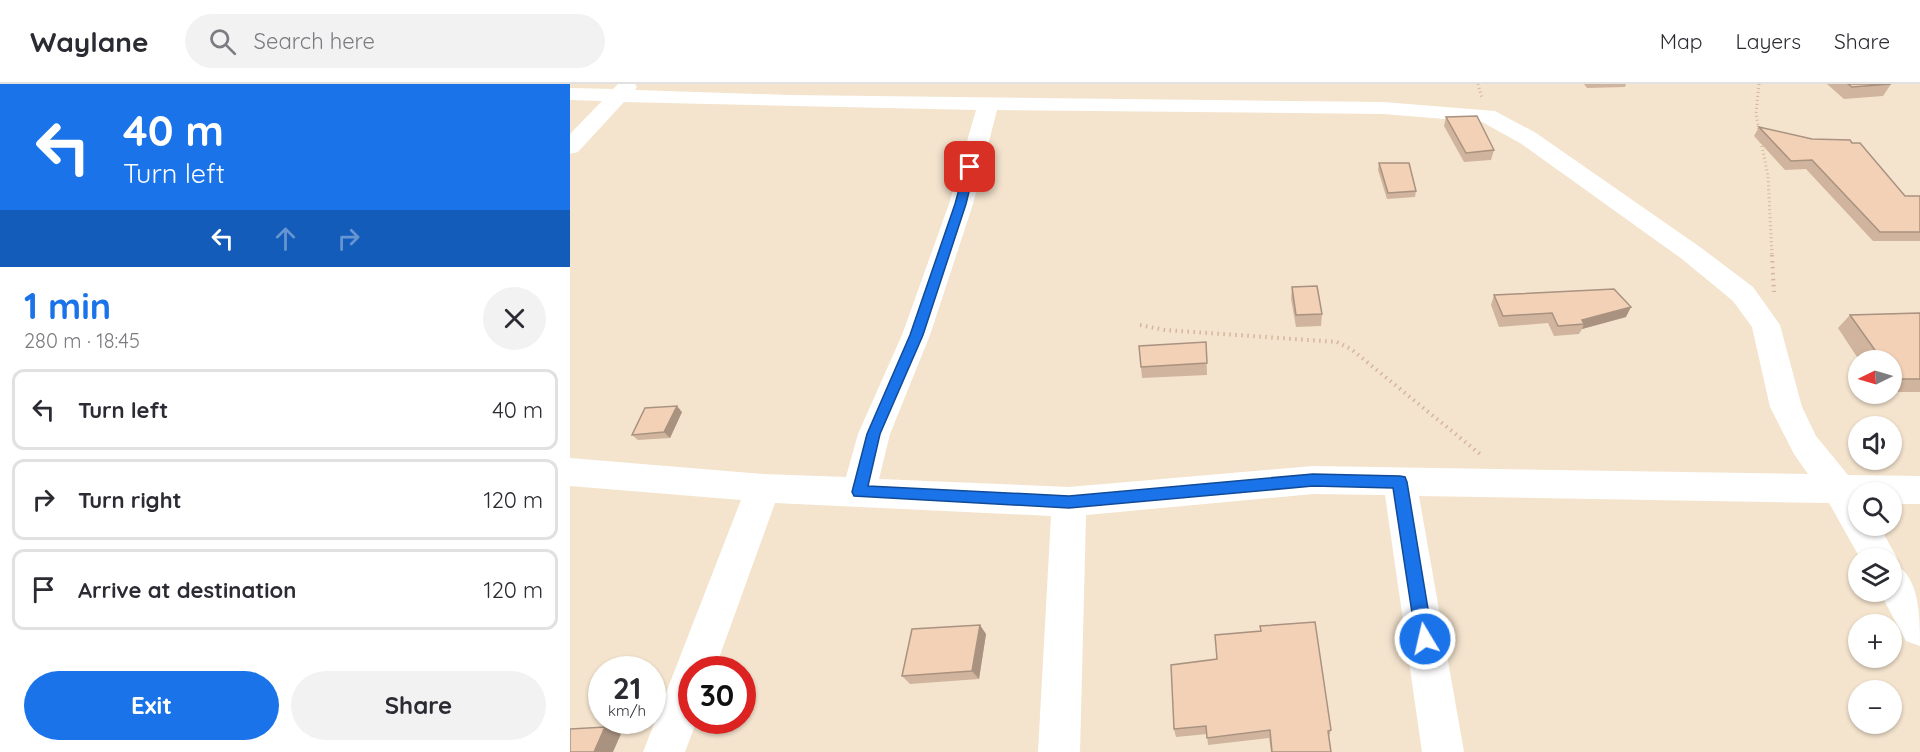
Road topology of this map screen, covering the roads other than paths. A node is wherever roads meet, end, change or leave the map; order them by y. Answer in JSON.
{"nodes":[{"id":1,"x":623,"y":90,"type":"edge"},
{"id":2,"x":1400,"y":90,"type":"dead end"},
{"id":3,"x":570,"y":94,"type":"edge"},
{"id":4,"x":988,"y":103,"type":"junction"},
{"id":5,"x":1455,"y":112,"type":"junction"},
{"id":6,"x":570,"y":147,"type":"edge"},
{"id":7,"x":570,"y":472,"type":"edge"},
{"id":8,"x":1400,"y":482,"type":"junction"},
{"id":9,"x":1838,"y":487,"type":"junction"},
{"id":10,"x":763,"y":488,"type":"junction"},
{"id":11,"x":1920,"y":490,"type":"edge"},
{"id":12,"x":859,"y":492,"type":"junction"},
{"id":13,"x":1069,"y":502,"type":"junction"},
{"id":14,"x":1848,"y":505,"type":"edge"},
{"id":15,"x":1902,"y":597,"type":"edge"},
{"id":16,"x":1920,"y":628,"type":"edge"},
{"id":17,"x":701,"y":656,"type":"edge"},
{"id":18,"x":678,"y":716,"type":"edge"},
{"id":19,"x":664,"y":752,"type":"edge"},
{"id":20,"x":1059,"y":752,"type":"edge"},
{"id":21,"x":1443,"y":752,"type":"edge"}],
"edges":[{"from":1,"to":3,"type":"street"},
{"from":1,"to":4,"type":"street"},
{"from":1,"to":6,"type":"street"},
{"from":2,"to":5,"type":"street"},
{"from":4,"to":5,"type":"street"},
{"from":4,"to":12,"type":"street"},
{"from":5,"to":9,"type":"street"},
{"from":7,"to":10,"type":"street"},
{"from":8,"to":9,"type":"street"},
{"from":8,"to":13,"type":"street"},
{"from":8,"to":21,"type":"street"},
{"from":9,"to":11,"type":"street"},
{"from":9,"to":14,"type":"street"},
{"from":10,"to":12,"type":"street"},
{"from":10,"to":17,"type":"street"},
{"from":12,"to":13,"type":"street"},
{"from":13,"to":20,"type":"street"},
{"from":15,"to":16,"type":"street"},
{"from":18,"to":19,"type":"street"}]}
